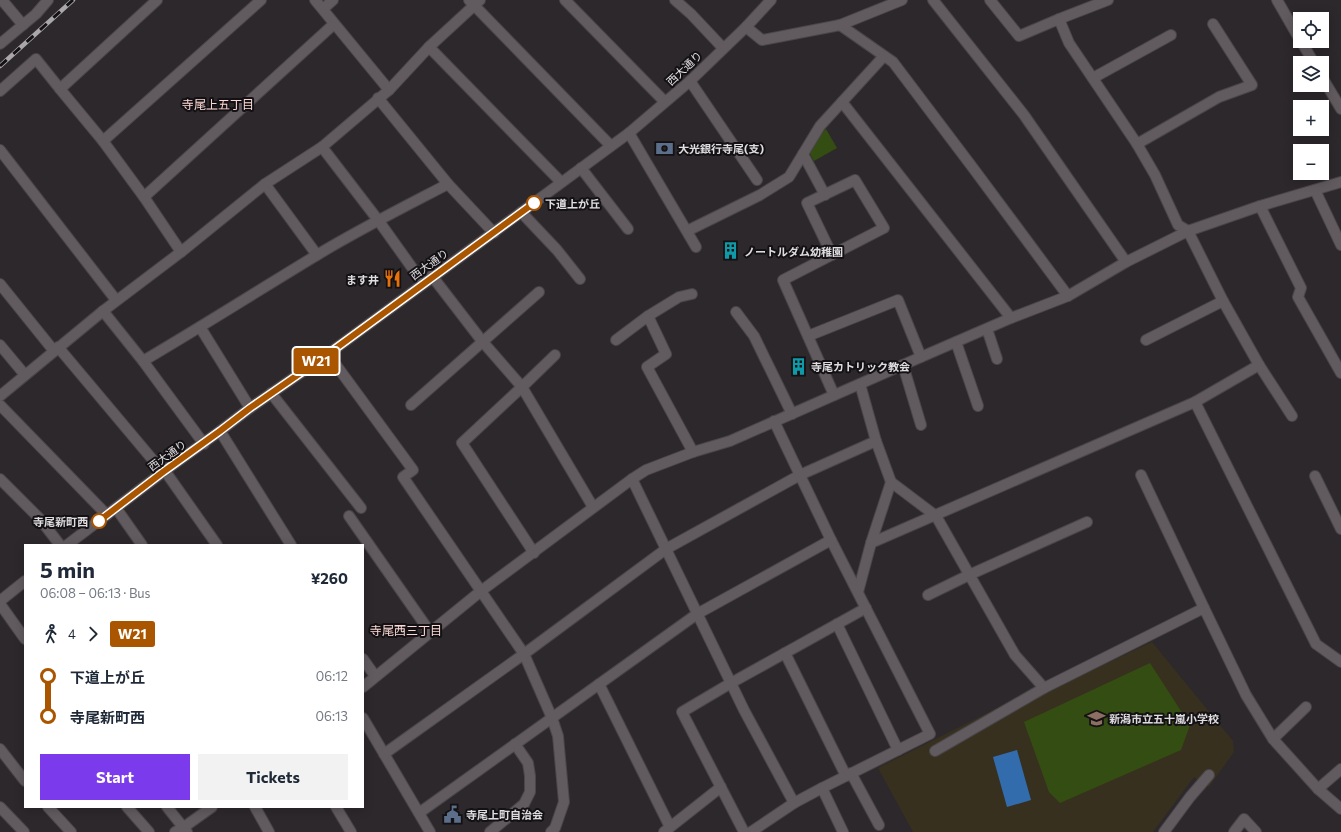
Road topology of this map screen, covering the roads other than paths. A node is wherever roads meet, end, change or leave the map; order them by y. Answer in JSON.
{"nodes":[{"id":1,"x":2,"y":0,"type":"edge"},
{"id":2,"x":48,"y":0,"type":"edge"},
{"id":3,"x":157,"y":0,"type":"edge"},
{"id":4,"x":261,"y":0,"type":"edge"},
{"id":5,"x":315,"y":0,"type":"edge"},
{"id":6,"x":332,"y":0,"type":"edge"},
{"id":7,"x":564,"y":0,"type":"edge"},
{"id":8,"x":675,"y":0,"type":"edge"},
{"id":9,"x":771,"y":0,"type":"edge"},
{"id":10,"x":902,"y":0,"type":"edge"},
{"id":11,"x":933,"y":0,"type":"edge"},
{"id":12,"x":990,"y":0,"type":"edge"},
{"id":13,"x":1108,"y":0,"type":"edge"},
{"id":14,"x":1277,"y":0,"type":"edge"},
{"id":15,"x":474,"y":2,"type":"edge"},
{"id":16,"x":323,"y":9,"type":"junction"},
{"id":17,"x":1059,"y":19,"type":"junction"},
{"id":18,"x":334,"y":24,"type":"junction"},
{"id":19,"x":840,"y":24,"type":"junction"},
{"id":20,"x":1212,"y":24,"type":"dead end"},
{"id":21,"x":23,"y":25,"type":"junction"},
{"id":22,"x":746,"y":27,"type":"junction"},
{"id":23,"x":1293,"y":28,"type":"edge"},
{"id":24,"x":1171,"y":35,"type":"dead end"},
{"id":25,"x":0,"y":44,"type":"edge"},
{"id":26,"x":429,"y":47,"type":"junction"},
{"id":27,"x":723,"y":48,"type":"junction"},
{"id":28,"x":884,"y":56,"type":"junction"},
{"id":29,"x":1093,"y":78,"type":"junction"},
{"id":30,"x":690,"y":81,"type":"junction"},
{"id":31,"x":60,"y":89,"type":"junction"},
{"id":32,"x":1329,"y":89,"type":"edge"},
{"id":33,"x":389,"y":90,"type":"junction"},
{"id":34,"x":0,"y":91,"type":"edge"},
{"id":35,"x":378,"y":98,"type":"junction"},
{"id":36,"x":665,"y":102,"type":"junction"},
{"id":37,"x":842,"y":102,"type":"junction"},
{"id":38,"x":1341,"y":109,"type":"edge"},
{"id":39,"x":629,"y":133,"type":"junction"},
{"id":40,"x":103,"y":141,"type":"junction"},
{"id":41,"x":1137,"y":144,"type":"junction"},
{"id":42,"x":610,"y":145,"type":"junction"},
{"id":43,"x":322,"y":147,"type":"junction"},
{"id":44,"x":0,"y":150,"type":"edge"},
{"id":45,"x":803,"y":154,"type":"junction"},
{"id":46,"x":580,"y":168,"type":"junction"},
{"id":47,"x":757,"y":180,"type":"dead end"},
{"id":48,"x":561,"y":182,"type":"junction"},
{"id":49,"x":1341,"y":182,"type":"edge"},
{"id":50,"x":265,"y":184,"type":"junction"},
{"id":51,"x":448,"y":184,"type":"junction"},
{"id":52,"x":1315,"y":190,"type":"junction"},
{"id":53,"x":824,"y":195,"type":"junction"},
{"id":54,"x":144,"y":197,"type":"junction"},
{"id":55,"x":1260,"y":206,"type":"junction"},
{"id":56,"x":521,"y":212,"type":"junction"},
{"id":57,"x":378,"y":220,"type":"junction"},
{"id":58,"x":628,"y":229,"type":"dead end"},
{"id":59,"x":686,"y":231,"type":"junction"},
{"id":60,"x":1188,"y":231,"type":"junction"},
{"id":61,"x":494,"y":233,"type":"junction"},
{"id":62,"x":1341,"y":245,"type":"edge"},
{"id":63,"x":696,"y":247,"type":"dead end"},
{"id":64,"x":181,"y":252,"type":"junction"},
{"id":65,"x":317,"y":254,"type":"junction"},
{"id":66,"x":832,"y":255,"type":"junction"},
{"id":67,"x":1126,"y":262,"type":"junction"},
{"id":68,"x":432,"y":276,"type":"junction"},
{"id":69,"x":580,"y":279,"type":"dead end"},
{"id":70,"x":423,"y":282,"type":"junction"},
{"id":71,"x":0,"y":284,"type":"edge"},
{"id":72,"x":539,"y":292,"type":"dead end"},
{"id":73,"x":692,"y":294,"type":"dead end"},
{"id":74,"x":1068,"y":296,"type":"junction"},
{"id":75,"x":116,"y":300,"type":"junction"},
{"id":76,"x":1223,"y":301,"type":"junction"},
{"id":77,"x":103,"y":311,"type":"junction"},
{"id":78,"x":736,"y":312,"type":"dead end"},
{"id":79,"x":648,"y":316,"type":"junction"},
{"id":80,"x":1011,"y":318,"type":"junction"},
{"id":81,"x":200,"y":327,"type":"junction"},
{"id":82,"x":987,"y":329,"type":"junction"},
{"id":83,"x":808,"y":336,"type":"junction"},
{"id":84,"x":616,"y":340,"type":"dead end"},
{"id":85,"x":1146,"y":340,"type":"dead end"},
{"id":86,"x":482,"y":341,"type":"junction"},
{"id":87,"x":956,"y":342,"type":"junction"},
{"id":88,"x":0,"y":345,"type":"edge"},
{"id":89,"x":56,"y":349,"type":"junction"},
{"id":90,"x":328,"y":354,"type":"junction"},
{"id":91,"x":555,"y":355,"type":"dead end"},
{"id":92,"x":921,"y":357,"type":"junction"},
{"id":93,"x":997,"y":359,"type":"dead end"},
{"id":94,"x":143,"y":361,"type":"junction"},
{"id":95,"x":903,"y":365,"type":"junction"},
{"id":96,"x":1259,"y":365,"type":"junction"},
{"id":97,"x":1341,"y":373,"type":"edge"},
{"id":98,"x":25,"y":375,"type":"junction"},
{"id":99,"x":860,"y":384,"type":"junction"},
{"id":100,"x":522,"y":387,"type":"junction"},
{"id":101,"x":271,"y":393,"type":"junction"},
{"id":102,"x":834,"y":395,"type":"junction"},
{"id":103,"x":0,"y":396,"type":"edge"},
{"id":104,"x":1195,"y":402,"type":"junction"},
{"id":105,"x":0,"y":405,"type":"edge"},
{"id":106,"x":411,"y":405,"type":"dead end"},
{"id":107,"x":978,"y":406,"type":"dead end"},
{"id":108,"x":250,"y":408,"type":"junction"},
{"id":109,"x":792,"y":414,"type":"junction"},
{"id":110,"x":1292,"y":416,"type":"dead end"},
{"id":111,"x":774,"y":421,"type":"junction"},
{"id":112,"x":921,"y":425,"type":"dead end"},
{"id":113,"x":220,"y":431,"type":"junction"},
{"id":114,"x":876,"y":441,"type":"junction"},
{"id":115,"x":204,"y":444,"type":"junction"},
{"id":116,"x":693,"y":452,"type":"junction"},
{"id":117,"x":164,"y":471,"type":"junction"},
{"id":118,"x":800,"y":475,"type":"junction"},
{"id":119,"x":1141,"y":475,"type":"dead end"},
{"id":120,"x":1315,"y":476,"type":"dead end"},
{"id":121,"x":0,"y":479,"type":"edge"},
{"id":122,"x":632,"y":479,"type":"junction"},
{"id":123,"x":891,"y":482,"type":"junction"},
{"id":124,"x":593,"y":507,"type":"junction"},
{"id":125,"x":116,"y":508,"type":"junction"},
{"id":126,"x":361,"y":508,"type":"dead end"},
{"id":127,"x":107,"y":515,"type":"junction"},
{"id":128,"x":349,"y":516,"type":"dead end"},
{"id":129,"x":936,"y":516,"type":"junction"},
{"id":130,"x":1087,"y":522,"type":"dead end"},
{"id":131,"x":1341,"y":530,"type":"edge"},
{"id":132,"x":831,"y":540,"type":"junction"},
{"id":133,"x":871,"y":543,"type":"junction"},
{"id":134,"x":59,"y":544,"type":"edge"},
{"id":135,"x":68,"y":544,"type":"edge"},
{"id":136,"x":141,"y":544,"type":"edge"},
{"id":137,"x":217,"y":544,"type":"edge"},
{"id":138,"x":290,"y":544,"type":"edge"},
{"id":139,"x":666,"y":549,"type":"junction"},
{"id":140,"x":534,"y":553,"type":"junction"},
{"id":141,"x":969,"y":575,"type":"junction"},
{"id":142,"x":24,"y":582,"type":"edge"},
{"id":143,"x":481,"y":591,"type":"junction"},
{"id":144,"x":858,"y":592,"type":"junction"},
{"id":145,"x":928,"y":595,"type":"dead end"},
{"id":146,"x":0,"y":602,"type":"edge"},
{"id":147,"x":866,"y":608,"type":"junction"},
{"id":148,"x":1204,"y":608,"type":"junction"},
{"id":149,"x":697,"y":614,"type":"junction"},
{"id":150,"x":837,"y":624,"type":"junction"},
{"id":151,"x":430,"y":632,"type":"junction"},
{"id":152,"x":24,"y":638,"type":"edge"},
{"id":153,"x":785,"y":653,"type":"junction"},
{"id":154,"x":524,"y":654,"type":"junction"},
{"id":155,"x":364,"y":660,"type":"edge"},
{"id":156,"x":1341,"y":662,"type":"edge"},
{"id":157,"x":375,"y":676,"type":"junction"},
{"id":158,"x":731,"y":683,"type":"junction"},
{"id":159,"x":599,"y":684,"type":"junction"},
{"id":160,"x":364,"y":686,"type":"edge"},
{"id":161,"x":1044,"y":688,"type":"junction"},
{"id":162,"x":1306,"y":707,"type":"dead end"},
{"id":163,"x":552,"y":718,"type":"junction"},
{"id":164,"x":364,"y":720,"type":"edge"},
{"id":165,"x":1273,"y":739,"type":"junction"},
{"id":166,"x":515,"y":744,"type":"junction"},
{"id":167,"x":0,"y":750,"type":"edge"},
{"id":168,"x":898,"y":750,"type":"junction"},
{"id":169,"x":935,"y":751,"type":"dead end"},
{"id":170,"x":384,"y":754,"type":"junction"},
{"id":171,"x":1341,"y":769,"type":"edge"},
{"id":172,"x":1209,"y":774,"type":"dead end"},
{"id":173,"x":849,"y":775,"type":"junction"},
{"id":174,"x":24,"y":780,"type":"edge"},
{"id":175,"x":721,"y":787,"type":"junction"},
{"id":176,"x":822,"y":788,"type":"junction"},
{"id":177,"x":1318,"y":789,"type":"junction"},
{"id":178,"x":794,"y":803,"type":"junction"},
{"id":179,"x":0,"y":807,"type":"edge"},
{"id":180,"x":49,"y":808,"type":"edge"},
{"id":181,"x":128,"y":808,"type":"edge"},
{"id":182,"x":168,"y":808,"type":"edge"},
{"id":183,"x":211,"y":808,"type":"edge"},
{"id":184,"x":256,"y":808,"type":"edge"},
{"id":185,"x":337,"y":808,"type":"edge"},
{"id":186,"x":1341,"y":809,"type":"edge"},
{"id":187,"x":419,"y":813,"type":"junction"},
{"id":188,"x":879,"y":825,"type":"dead end"},
{"id":189,"x":182,"y":830,"type":"edge"},
{"id":190,"x":667,"y":830,"type":"edge"},
{"id":191,"x":24,"y":832,"type":"edge"},
{"id":192,"x":71,"y":832,"type":"edge"},
{"id":193,"x":149,"y":832,"type":"edge"},
{"id":194,"x":269,"y":832,"type":"edge"},
{"id":195,"x":351,"y":832,"type":"edge"},
{"id":196,"x":430,"y":832,"type":"edge"},
{"id":197,"x":490,"y":832,"type":"edge"},
{"id":198,"x":551,"y":832,"type":"edge"},
{"id":199,"x":750,"y":832,"type":"edge"},
{"id":200,"x":843,"y":832,"type":"edge"},
{"id":201,"x":1164,"y":832,"type":"edge"},
{"id":202,"x":1234,"y":832,"type":"edge"},
{"id":203,"x":1256,"y":832,"type":"edge"}],
"edges":[{"from":1,"to":21,"type":"street"},
{"from":2,"to":21,"type":"street"},
{"from":3,"to":31,"type":"street"},
{"from":4,"to":40,"type":"street"},
{"from":5,"to":16,"type":"street"},
{"from":6,"to":16,"type":"street"},
{"from":7,"to":36,"type":"street"},
{"from":8,"to":27,"type":"street"},
{"from":9,"to":22,"type":"street","name":"西大通り"},
{"from":10,"to":19,"type":"street"},
{"from":11,"to":67,"type":"street"},
{"from":12,"to":17,"type":"street"},
{"from":13,"to":17,"type":"street"},
{"from":14,"to":23,"type":"street"},
{"from":15,"to":26,"type":"street"},
{"from":15,"to":42,"type":"street"},
{"from":16,"to":18,"type":"street"},
{"from":17,"to":29,"type":"street"},
{"from":18,"to":33,"type":"street"},
{"from":18,"to":54,"type":"street"},
{"from":19,"to":22,"type":"street"},
{"from":19,"to":28,"type":"street"},
{"from":20,"to":41,"type":"street"},
{"from":21,"to":25,"type":"street"},
{"from":22,"to":27,"type":"street","name":"西大通り"},
{"from":24,"to":29,"type":"street"},
{"from":26,"to":33,"type":"street"},
{"from":26,"to":48,"type":"street"},
{"from":27,"to":30,"type":"street","name":"西大通り"},
{"from":28,"to":37,"type":"street"},
{"from":28,"to":74,"type":"street"},
{"from":29,"to":41,"type":"street"},
{"from":30,"to":36,"type":"street","name":"西大通り"},
{"from":30,"to":47,"type":"street"},
{"from":31,"to":34,"type":"street"},
{"from":31,"to":40,"type":"street"},
{"from":32,"to":38,"type":"street"},
{"from":33,"to":35,"type":"street"},
{"from":35,"to":43,"type":"street"},
{"from":35,"to":51,"type":"street"},
{"from":36,"to":39,"type":"street","name":"西大通り"},
{"from":37,"to":45,"type":"street"},
{"from":37,"to":80,"type":"street"},
{"from":39,"to":42,"type":"street","name":"西大通り"},
{"from":39,"to":59,"type":"street"},
{"from":40,"to":54,"type":"street"},
{"from":41,"to":60,"type":"street"},
{"from":42,"to":46,"type":"street","name":"西大通り"},
{"from":43,"to":50,"type":"street"},
{"from":43,"to":57,"type":"street"},
{"from":44,"to":75,"type":"street"},
{"from":45,"to":53,"type":"street"},
{"from":45,"to":59,"type":"street"},
{"from":46,"to":48,"type":"street","name":"西大通り"},
{"from":46,"to":58,"type":"street"},
{"from":48,"to":56,"type":"street","name":"西大通り"},
{"from":49,"to":52,"type":"street"},
{"from":50,"to":64,"type":"street"},
{"from":50,"to":65,"type":"street"},
{"from":51,"to":57,"type":"street"},
{"from":51,"to":61,"type":"street"},
{"from":52,"to":55,"type":"street"},
{"from":52,"to":62,"type":"street"},
{"from":53,"to":66,"type":"street"},
{"from":53,"to":66,"type":"street"},
{"from":54,"to":64,"type":"street"},
{"from":55,"to":60,"type":"street"},
{"from":55,"to":97,"type":"street"},
{"from":56,"to":61,"type":"street","name":"西大通り"},
{"from":56,"to":69,"type":"street"},
{"from":57,"to":65,"type":"street"},
{"from":57,"to":70,"type":"street"},
{"from":59,"to":63,"type":"street"},
{"from":60,"to":67,"type":"street"},
{"from":60,"to":76,"type":"street"},
{"from":61,"to":68,"type":"street","name":"西大通り"},
{"from":64,"to":75,"type":"street"},
{"from":65,"to":81,"type":"street"},
{"from":66,"to":83,"type":"street"},
{"from":67,"to":74,"type":"street"},
{"from":68,"to":70,"type":"street","name":"西大通り"},
{"from":68,"to":86,"type":"street"},
{"from":70,"to":90,"type":"street","name":"西大通り"},
{"from":71,"to":89,"type":"street"},
{"from":72,"to":86,"type":"street"},
{"from":73,"to":79,"type":"street"},
{"from":74,"to":80,"type":"street"},
{"from":75,"to":77,"type":"street"},
{"from":76,"to":85,"type":"street"},
{"from":76,"to":96,"type":"street"},
{"from":77,"to":89,"type":"street"},
{"from":77,"to":94,"type":"street"},
{"from":78,"to":109,"type":"street"},
{"from":79,"to":84,"type":"street"},
{"from":79,"to":116,"type":"street"},
{"from":80,"to":82,"type":"street"},
{"from":81,"to":94,"type":"street"},
{"from":81,"to":108,"type":"street"},
{"from":82,"to":87,"type":"street"},
{"from":82,"to":93,"type":"street"},
{"from":83,"to":92,"type":"street"},
{"from":83,"to":102,"type":"street"},
{"from":86,"to":100,"type":"street"},
{"from":86,"to":106,"type":"street"},
{"from":87,"to":92,"type":"street"},
{"from":87,"to":107,"type":"street"},
{"from":88,"to":98,"type":"street"},
{"from":89,"to":98,"type":"street"},
{"from":89,"to":117,"type":"street"},
{"from":90,"to":101,"type":"street","name":"西大通り"},
{"from":90,"to":143,"type":"street"},
{"from":91,"to":100,"type":"street"},
{"from":92,"to":95,"type":"street"},
{"from":94,"to":115,"type":"street"},
{"from":95,"to":99,"type":"street"},
{"from":95,"to":112,"type":"street"},
{"from":96,"to":104,"type":"street"},
{"from":96,"to":110,"type":"street"},
{"from":98,"to":103,"type":"street"},
{"from":99,"to":102,"type":"street"},
{"from":99,"to":114,"type":"street"},
{"from":100,"to":124,"type":"street"},
{"from":100,"to":140,"type":"street"},
{"from":101,"to":108,"type":"street","name":"西大通り"},
{"from":101,"to":126,"type":"street"},
{"from":102,"to":109,"type":"street"},
{"from":104,"to":129,"type":"street"},
{"from":104,"to":156,"type":"street"},
{"from":105,"to":127,"type":"street"},
{"from":108,"to":113,"type":"street","name":"西大通り"},
{"from":109,"to":111,"type":"street"},
{"from":111,"to":116,"type":"street"},
{"from":111,"to":118,"type":"street"},
{"from":113,"to":115,"type":"street","name":"西大通り"},
{"from":113,"to":138,"type":"street"},
{"from":114,"to":118,"type":"street"},
{"from":114,"to":123,"type":"street"},
{"from":115,"to":117,"type":"street","name":"西大通り"},
{"from":116,"to":122,"type":"street"},
{"from":117,"to":125,"type":"street","name":"西大通り"},
{"from":117,"to":137,"type":"street"},
{"from":118,"to":132,"type":"street"},
{"from":118,"to":139,"type":"street"},
{"from":119,"to":148,"type":"street"},
{"from":120,"to":131,"type":"street"},
{"from":121,"to":134,"type":"street"},
{"from":122,"to":124,"type":"street"},
{"from":122,"to":139,"type":"street"},
{"from":123,"to":129,"type":"street"},
{"from":123,"to":133,"type":"street"},
{"from":124,"to":140,"type":"street"},
{"from":125,"to":127,"type":"street","name":"西大通り"},
{"from":125,"to":136,"type":"street"},
{"from":127,"to":135,"type":"street","name":"西大通り"},
{"from":128,"to":151,"type":"street"},
{"from":129,"to":133,"type":"street"},
{"from":129,"to":141,"type":"street"},
{"from":130,"to":141,"type":"street"},
{"from":132,"to":144,"type":"street"},
{"from":132,"to":149,"type":"street"},
{"from":133,"to":144,"type":"street"},
{"from":139,"to":149,"type":"street"},
{"from":139,"to":154,"type":"street"},
{"from":140,"to":143,"type":"street"},
{"from":141,"to":145,"type":"street"},
{"from":141,"to":161,"type":"street"},
{"from":142,"to":146,"type":"street"},
{"from":143,"to":151,"type":"street"},
{"from":143,"to":154,"type":"street"},
{"from":144,"to":147,"type":"street"},
{"from":146,"to":152,"type":"street"},
{"from":147,"to":150,"type":"street"},
{"from":147,"to":168,"type":"street"},
{"from":148,"to":161,"type":"street"},
{"from":148,"to":165,"type":"street"},
{"from":149,"to":158,"type":"street"},
{"from":149,"to":159,"type":"street"},
{"from":150,"to":153,"type":"street"},
{"from":150,"to":168,"type":"street"},
{"from":151,"to":157,"type":"street"},
{"from":153,"to":158,"type":"street"},
{"from":153,"to":173,"type":"street"},
{"from":154,"to":163,"type":"street"},
{"from":154,"to":170,"type":"street"},
{"from":155,"to":157,"type":"street"},
{"from":157,"to":160,"type":"street"},
{"from":158,"to":175,"type":"street"},
{"from":158,"to":178,"type":"street"},
{"from":159,"to":163,"type":"street"},
{"from":159,"to":190,"type":"street"},
{"from":161,"to":169,"type":"street"},
{"from":162,"to":165,"type":"street"},
{"from":163,"to":166,"type":"street"},
{"from":163,"to":198,"type":"street"},
{"from":164,"to":170,"type":"street"},
{"from":165,"to":177,"type":"street"},
{"from":166,"to":187,"type":"street"},
{"from":166,"to":197,"type":"street"},
{"from":167,"to":174,"type":"street"},
{"from":168,"to":173,"type":"street"},
{"from":170,"to":187,"type":"street"},
{"from":171,"to":177,"type":"street"},
{"from":172,"to":201,"type":"street"},
{"from":173,"to":176,"type":"street"},
{"from":173,"to":188,"type":"street"},
{"from":175,"to":190,"type":"street"},
{"from":175,"to":199,"type":"street"},
{"from":176,"to":178,"type":"street"},
{"from":176,"to":200,"type":"street"},
{"from":177,"to":186,"type":"street"},
{"from":178,"to":199,"type":"street"},
{"from":179,"to":191,"type":"street"},
{"from":180,"to":192,"type":"street"},
{"from":181,"to":193,"type":"street"},
{"from":182,"to":189,"type":"street"},
{"from":183,"to":189,"type":"street"},
{"from":184,"to":194,"type":"street"},
{"from":185,"to":195,"type":"street"},
{"from":187,"to":196,"type":"street"},
{"from":202,"to":203,"type":"street"}]}
